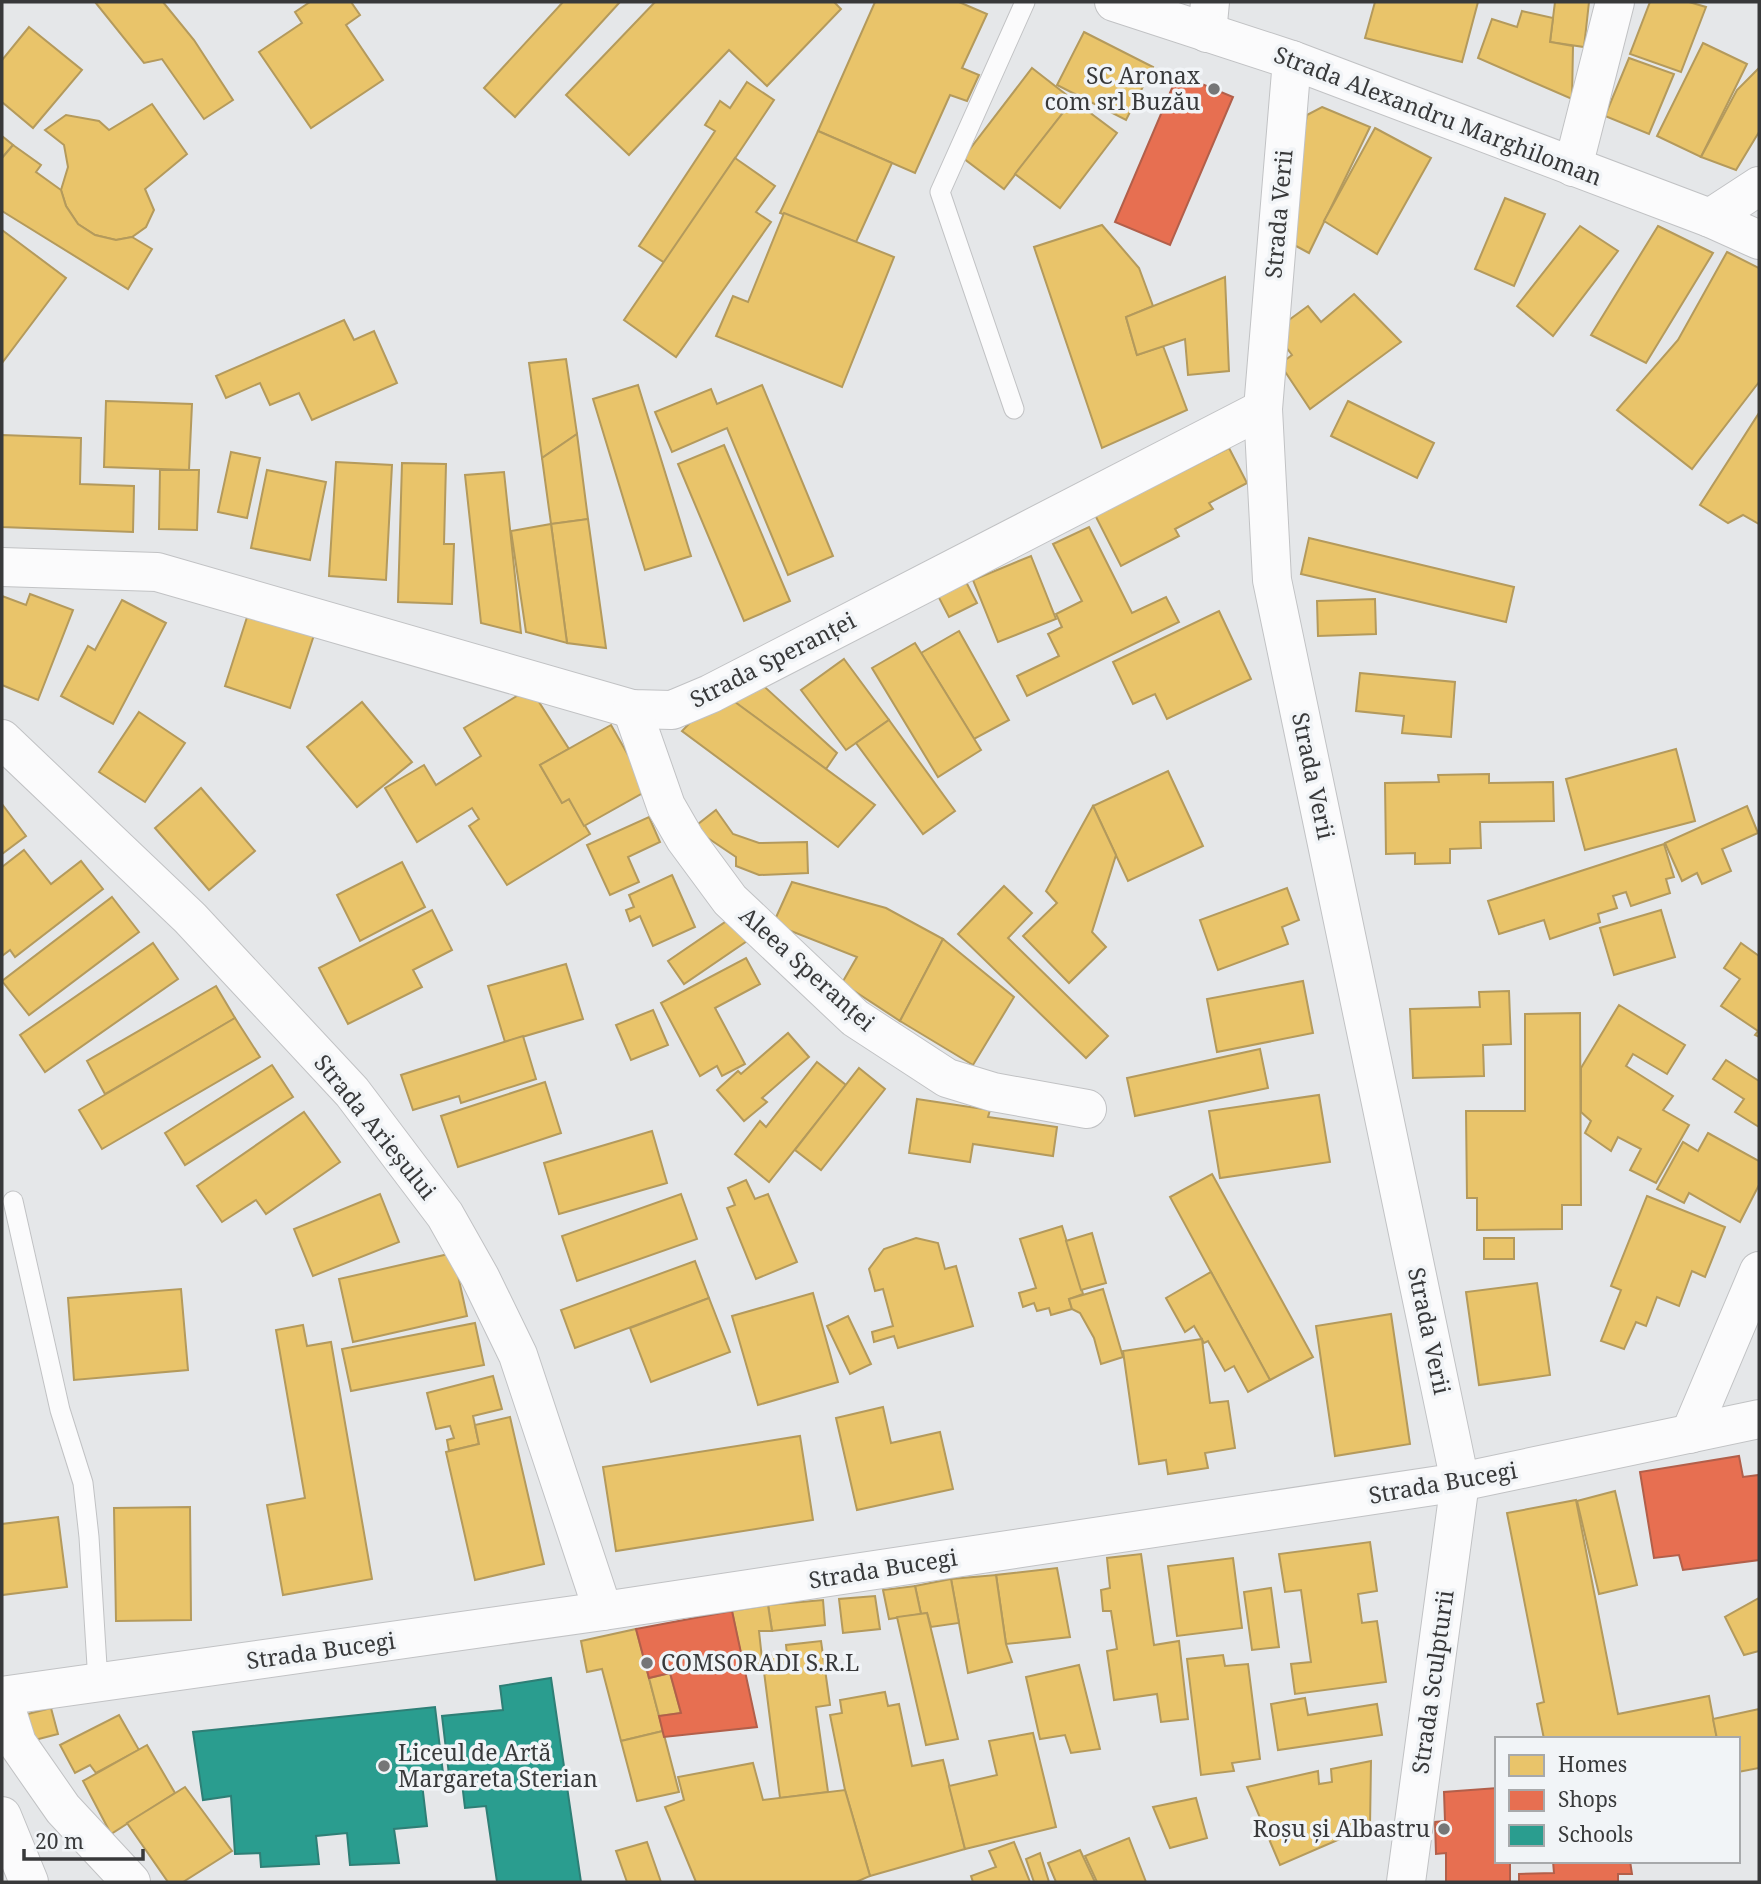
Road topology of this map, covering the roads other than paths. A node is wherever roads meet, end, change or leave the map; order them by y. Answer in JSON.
{"nodes":[{"id":1,"x":1025,"y":2,"type":"edge"},
{"id":2,"x":1114,"y":2,"type":"edge"},
{"id":3,"x":1615,"y":2,"type":"edge"},
{"id":4,"x":1208,"y":17,"type":"edge"},
{"id":5,"x":1292,"y":60,"type":"junction"},
{"id":6,"x":1573,"y":167,"type":"junction"},
{"id":7,"x":1759,"y":186,"type":"edge"},
{"id":8,"x":1710,"y":218,"type":"junction"},
{"id":9,"x":1759,"y":240,"type":"edge"},
{"id":10,"x":1014,"y":409,"type":"dead end"},
{"id":11,"x":1263,"y":409,"type":"junction"},
{"id":12,"x":2,"y":567,"type":"edge"},
{"id":13,"x":632,"y":709,"type":"junction"},
{"id":14,"x":2,"y":739,"type":"edge"},
{"id":15,"x":1087,"y":1109,"type":"dead end"},
{"id":16,"x":13,"y":1201,"type":"dead end"},
{"id":17,"x":1759,"y":1271,"type":"edge"},
{"id":18,"x":1759,"y":1419,"type":"edge"},
{"id":19,"x":1690,"y":1434,"type":"junction"},
{"id":20,"x":1460,"y":1482,"type":"junction"},
{"id":21,"x":603,"y":1611,"type":"junction"},
{"id":22,"x":98,"y":1682,"type":"junction"},
{"id":23,"x":2,"y":1696,"type":"edge"},
{"id":24,"x":2,"y":1816,"type":"edge"},
{"id":25,"x":29,"y":1882,"type":"edge"},
{"id":26,"x":131,"y":1882,"type":"edge"},
{"id":27,"x":1405,"y":1882,"type":"edge"}],
"edges":[{"from":1,"to":10,"type":"lane"},
{"from":2,"to":4,"type":"street","name":"Strada Alexandru Marghiloman"},
{"from":3,"to":6,"type":"street"},
{"from":4,"to":5,"type":"street","name":"Strada Alexandru Marghiloman"},
{"from":5,"to":6,"type":"street","name":"Strada Alexandru Marghiloman"},
{"from":5,"to":11,"type":"street","name":"Strada Verii"},
{"from":6,"to":8,"type":"street","name":"Strada Alexandru Marghiloman"},
{"from":7,"to":8,"type":"street"},
{"from":8,"to":9,"type":"street","name":"Strada Alexandru Marghiloman"},
{"from":11,"to":13,"type":"street","name":"Strada Speranței"},
{"from":11,"to":20,"type":"street","name":"Strada Verii"},
{"from":12,"to":13,"type":"street","name":"Strada Speranței"},
{"from":13,"to":15,"type":"street","name":"Aleea Speranței"},
{"from":14,"to":21,"type":"street","name":"Strada Arieșului"},
{"from":16,"to":22,"type":"lane"},
{"from":17,"to":19,"type":"street"},
{"from":18,"to":19,"type":"street","name":"Strada Bucegi"},
{"from":19,"to":20,"type":"street","name":"Strada Bucegi"},
{"from":20,"to":21,"type":"street","name":"Strada Bucegi"},
{"from":20,"to":27,"type":"street","name":"Strada Sculpturii"},
{"from":21,"to":22,"type":"street","name":"Strada Bucegi"},
{"from":22,"to":23,"type":"street","name":"Strada Bucegi"},
{"from":23,"to":26,"type":"street"},
{"from":24,"to":25,"type":"street"}]}
